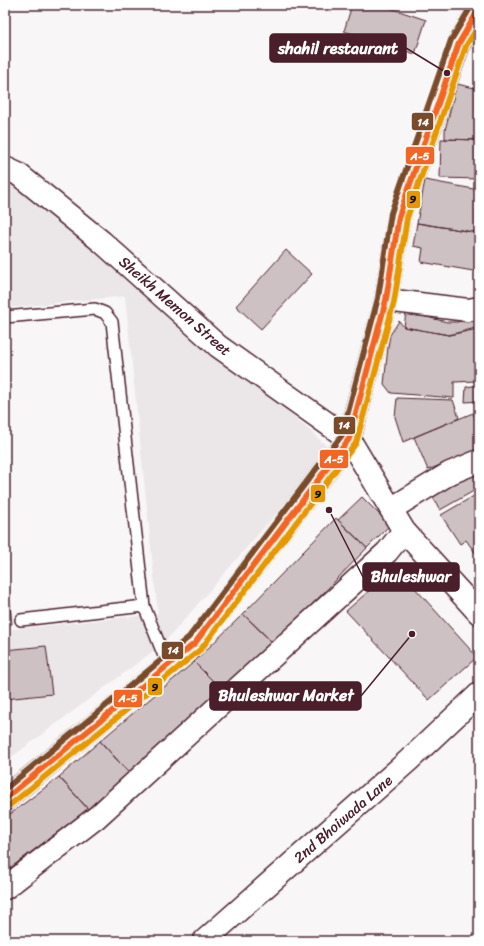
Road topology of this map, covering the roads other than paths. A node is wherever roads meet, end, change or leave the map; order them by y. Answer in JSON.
{"nodes":[{"id":1,"x":479,"y":9,"type":"edge"},
{"id":2,"x":5,"y":168,"type":"edge"},
{"id":3,"x":386,"y":300,"type":"junction"},
{"id":4,"x":479,"y":308,"type":"edge"},
{"id":5,"x":5,"y":317,"type":"edge"},
{"id":6,"x":349,"y":439,"type":"junction"},
{"id":7,"x":479,"y":461,"type":"edge"},
{"id":8,"x":391,"y":508,"type":"junction"},
{"id":9,"x":404,"y":531,"type":"junction"},
{"id":10,"x":144,"y":606,"type":"junction"},
{"id":11,"x":479,"y":614,"type":"edge"},
{"id":12,"x":21,"y":620,"type":"dead end"},
{"id":13,"x":168,"y":666,"type":"junction"},
{"id":14,"x":479,"y":694,"type":"edge"},
{"id":15,"x":5,"y":799,"type":"edge"},
{"id":16,"x":5,"y":888,"type":"edge"},
{"id":17,"x":204,"y":941,"type":"edge"}],
"edges":[{"from":1,"to":3,"type":"street"},
{"from":2,"to":6,"type":"street","name":"Sheikh Memon Street"},
{"from":3,"to":4,"type":"street"},
{"from":3,"to":6,"type":"street"},
{"from":5,"to":10,"type":"lane"},
{"from":6,"to":8,"type":"street"},
{"from":6,"to":13,"type":"street"},
{"from":7,"to":8,"type":"street"},
{"from":8,"to":9,"type":"street"},
{"from":9,"to":11,"type":"street"},
{"from":9,"to":16,"type":"street"},
{"from":10,"to":12,"type":"lane"},
{"from":10,"to":13,"type":"lane"},
{"from":13,"to":15,"type":"street"},
{"from":14,"to":17,"type":"street","name":"2nd Bhoiwada Lane"}]}
